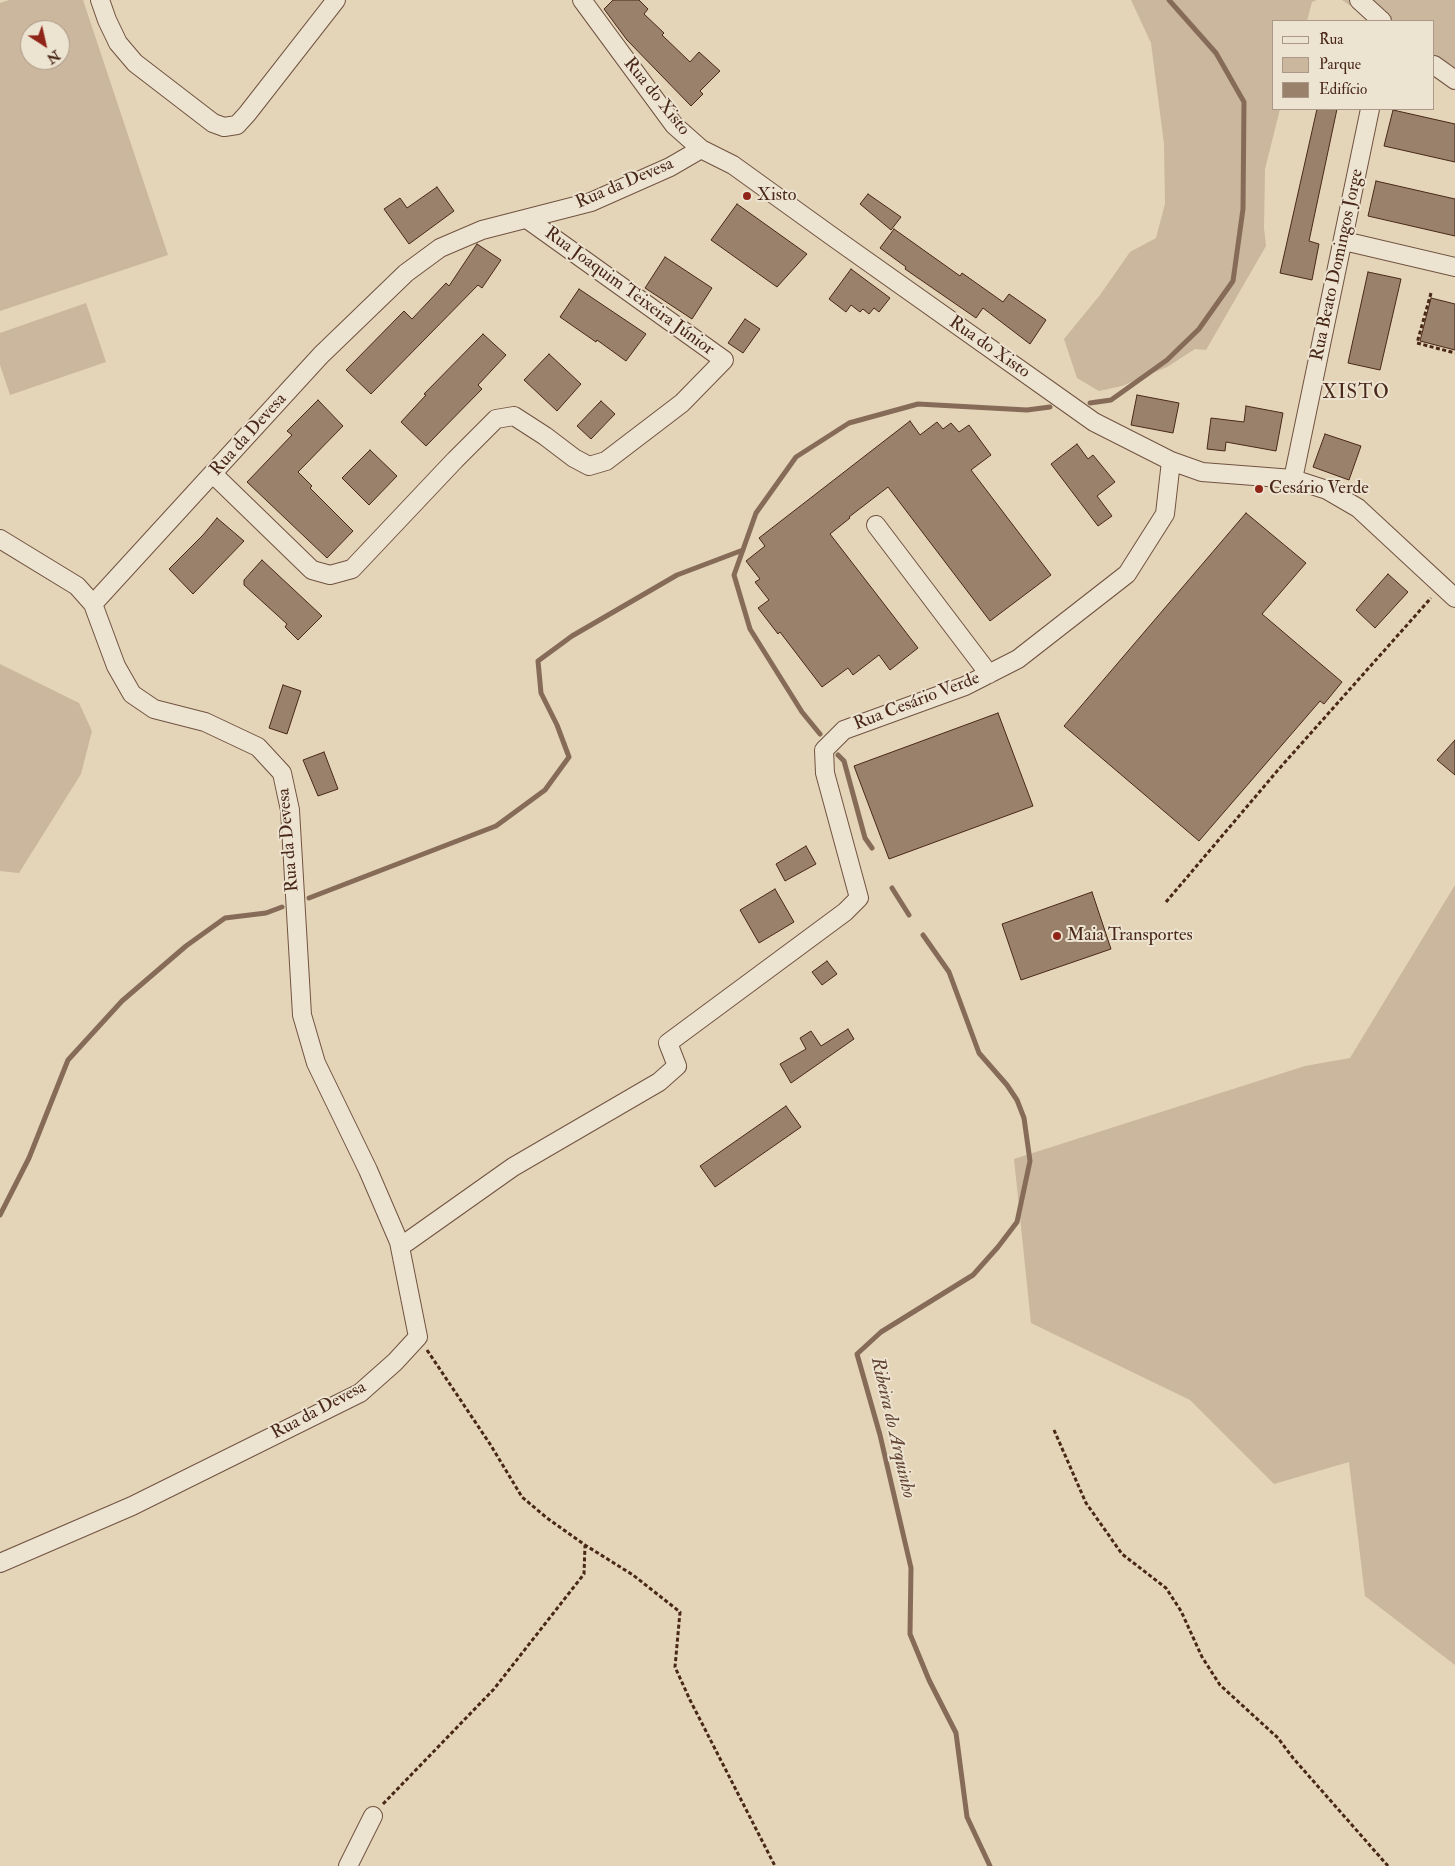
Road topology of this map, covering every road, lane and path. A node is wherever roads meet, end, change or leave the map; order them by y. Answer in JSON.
{"nodes":[{"id":1,"x":100,"y":0,"type":"edge"},
{"id":2,"x":336,"y":0,"type":"edge"},
{"id":3,"x":582,"y":0,"type":"edge"},
{"id":4,"x":1359,"y":0,"type":"edge"},
{"id":5,"x":1381,"y":20,"type":"edge"},
{"id":6,"x":1435,"y":66,"type":"edge"},
{"id":7,"x":1455,"y":80,"type":"edge"},
{"id":8,"x":1370,"y":110,"type":"edge"},
{"id":9,"x":701,"y":149,"type":"junction"},
{"id":10,"x":527,"y":219,"type":"junction"},
{"id":11,"x":1344,"y":241,"type":"junction"},
{"id":12,"x":1455,"y":267,"type":"edge"},
{"id":13,"x":1431,"y":293,"type":"dead end"},
{"id":14,"x":1455,"y":353,"type":"edge"},
{"id":15,"x":1171,"y":461,"type":"junction"},
{"id":16,"x":213,"y":474,"type":"junction"},
{"id":17,"x":1293,"y":479,"type":"junction"},
{"id":18,"x":876,"y":525,"type":"dead end"},
{"id":19,"x":0,"y":539,"type":"edge"},
{"id":20,"x":1440,"y":585,"type":"junction"},
{"id":21,"x":1455,"y":598,"type":"edge"},
{"id":22,"x":93,"y":604,"type":"junction"},
{"id":23,"x":989,"y":674,"type":"junction"},
{"id":24,"x":1166,"y":902,"type":"dead end"},
{"id":25,"x":400,"y":1246,"type":"junction"},
{"id":26,"x":418,"y":1337,"type":"junction"},
{"id":27,"x":1054,"y":1430,"type":"dead end"},
{"id":28,"x":585,"y":1545,"type":"junction"},
{"id":29,"x":0,"y":1563,"type":"edge"},
{"id":30,"x":373,"y":1816,"type":"joint"},
{"id":31,"x":348,"y":1866,"type":"edge"},
{"id":32,"x":775,"y":1866,"type":"edge"},
{"id":33,"x":1388,"y":1866,"type":"edge"}],
"edges":[{"from":1,"to":2,"type":"street"},
{"from":3,"to":9,"type":"street","name":"Rua do Xisto"},
{"from":4,"to":5,"type":"street"},
{"from":6,"to":7,"type":"street"},
{"from":8,"to":11,"type":"street","name":"Rua Beato Domingos Jorge"},
{"from":9,"to":10,"type":"street","name":"Rua da Devesa"},
{"from":9,"to":15,"type":"street","name":"Rua do Xisto"},
{"from":10,"to":16,"type":"street","name":"Rua da Devesa"},
{"from":10,"to":16,"type":"street","name":"Rua Joaquim Teixeira Júnior"},
{"from":11,"to":12,"type":"street"},
{"from":11,"to":17,"type":"street","name":"Rua Beato Domingos Jorge"},
{"from":13,"to":14,"type":"path"},
{"from":15,"to":17,"type":"street","name":"Rua do Xisto"},
{"from":15,"to":23,"type":"street","name":"Rua Cesário Verde"},
{"from":16,"to":22,"type":"street","name":"Rua da Devesa"},
{"from":17,"to":20,"type":"street","name":"Rua do Xisto"},
{"from":18,"to":23,"type":"street"},
{"from":19,"to":22,"type":"street"},
{"from":20,"to":21,"type":"street","name":"Rua do Xisto"},
{"from":20,"to":24,"type":"path"},
{"from":22,"to":25,"type":"street","name":"Rua da Devesa"},
{"from":23,"to":25,"type":"street","name":"Rua Cesário Verde"},
{"from":25,"to":26,"type":"street","name":"Rua da Devesa"},
{"from":26,"to":28,"type":"path"},
{"from":26,"to":29,"type":"street","name":"Rua da Devesa"},
{"from":27,"to":33,"type":"path"},
{"from":28,"to":30,"type":"path"},
{"from":28,"to":32,"type":"path"},
{"from":30,"to":31,"type":"street"}]}
